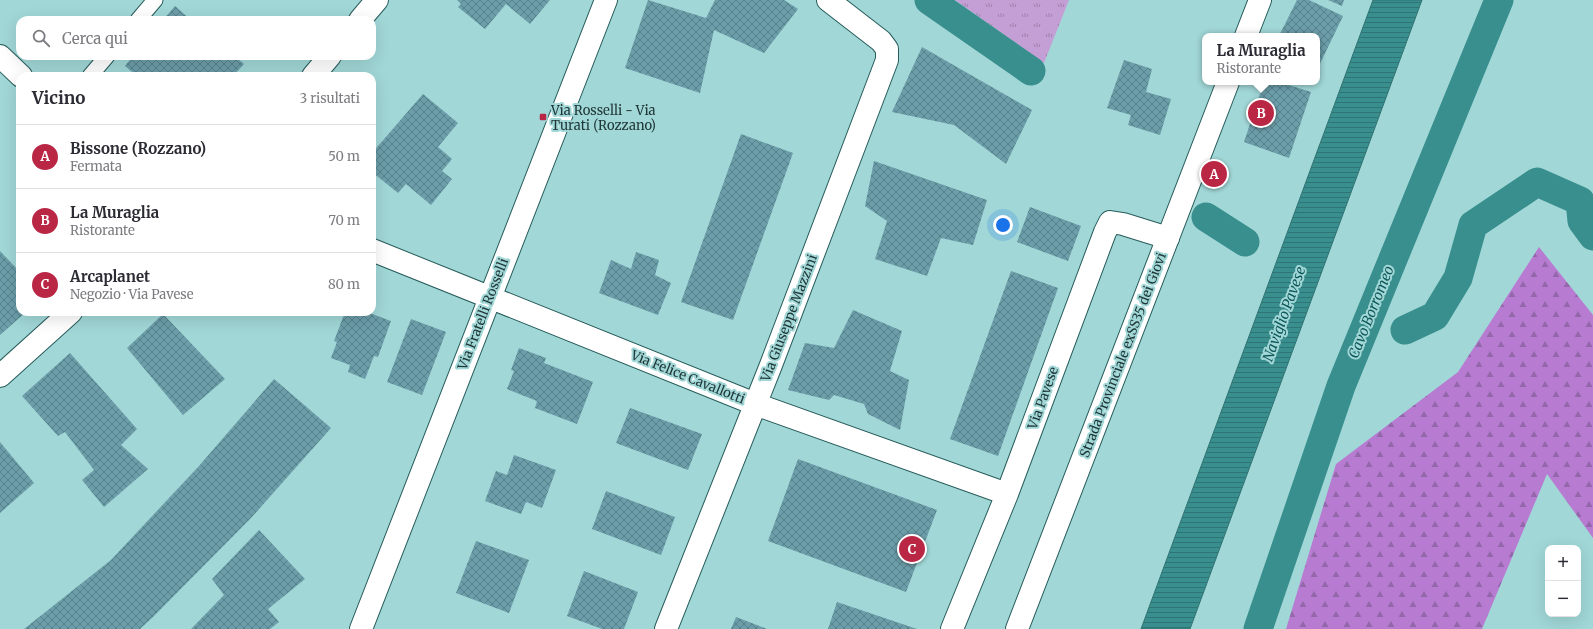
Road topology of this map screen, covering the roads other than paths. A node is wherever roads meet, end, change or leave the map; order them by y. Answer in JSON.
{"nodes":[{"id":1,"x":155,"y":0,"type":"edge"},
{"id":2,"x":377,"y":0,"type":"edge"},
{"id":3,"x":606,"y":0,"type":"edge"},
{"id":4,"x":828,"y":0,"type":"edge"},
{"id":5,"x":1260,"y":0,"type":"edge"},
{"id":6,"x":141,"y":16,"type":"edge"},
{"id":7,"x":363,"y":16,"type":"edge"},
{"id":8,"x":1247,"y":33,"type":"edge"},
{"id":9,"x":0,"y":56,"type":"edge"},
{"id":10,"x":104,"y":60,"type":"edge"},
{"id":11,"x":327,"y":60,"type":"edge"},
{"id":12,"x":17,"y":72,"type":"edge"},
{"id":13,"x":93,"y":72,"type":"edge"},
{"id":14,"x":316,"y":72,"type":"edge"},
{"id":15,"x":1227,"y":85,"type":"edge"},
{"id":16,"x":1168,"y":238,"type":"junction"},
{"id":17,"x":376,"y":252,"type":"edge"},
{"id":18,"x":490,"y":297,"type":"junction"},
{"id":19,"x":67,"y":316,"type":"edge"},
{"id":20,"x":0,"y":376,"type":"edge"},
{"id":21,"x":755,"y":404,"type":"junction"},
{"id":22,"x":1007,"y":494,"type":"junction"},
{"id":23,"x":361,"y":629,"type":"edge"},
{"id":24,"x":666,"y":629,"type":"edge"},
{"id":25,"x":952,"y":629,"type":"edge"},
{"id":26,"x":1017,"y":629,"type":"edge"}],
"edges":[{"from":1,"to":6,"type":"lane"},
{"from":2,"to":7,"type":"street"},
{"from":3,"to":18,"type":"street","name":"Via Fratelli Rosselli"},
{"from":4,"to":21,"type":"street","name":"Via Giuseppe Mazzini"},
{"from":5,"to":8,"type":"street"},
{"from":9,"to":12,"type":"street"},
{"from":10,"to":13,"type":"lane"},
{"from":11,"to":14,"type":"street"},
{"from":15,"to":16,"type":"street","name":"Strada Provinciale exSS35 dei Giovi"},
{"from":16,"to":22,"type":"street","name":"Via Pavese"},
{"from":16,"to":26,"type":"street","name":"Strada Provinciale exSS35 dei Giovi"},
{"from":17,"to":18,"type":"street","name":"Via Felice Cavallotti"},
{"from":18,"to":21,"type":"street","name":"Via Felice Cavallotti"},
{"from":18,"to":23,"type":"street","name":"Via Fratelli Rosselli"},
{"from":19,"to":20,"type":"street"},
{"from":21,"to":22,"type":"street","name":"Via Felice Cavallotti"},
{"from":21,"to":24,"type":"street","name":"Via Giuseppe Mazzini"},
{"from":22,"to":25,"type":"street","name":"Via Pavese"}]}
